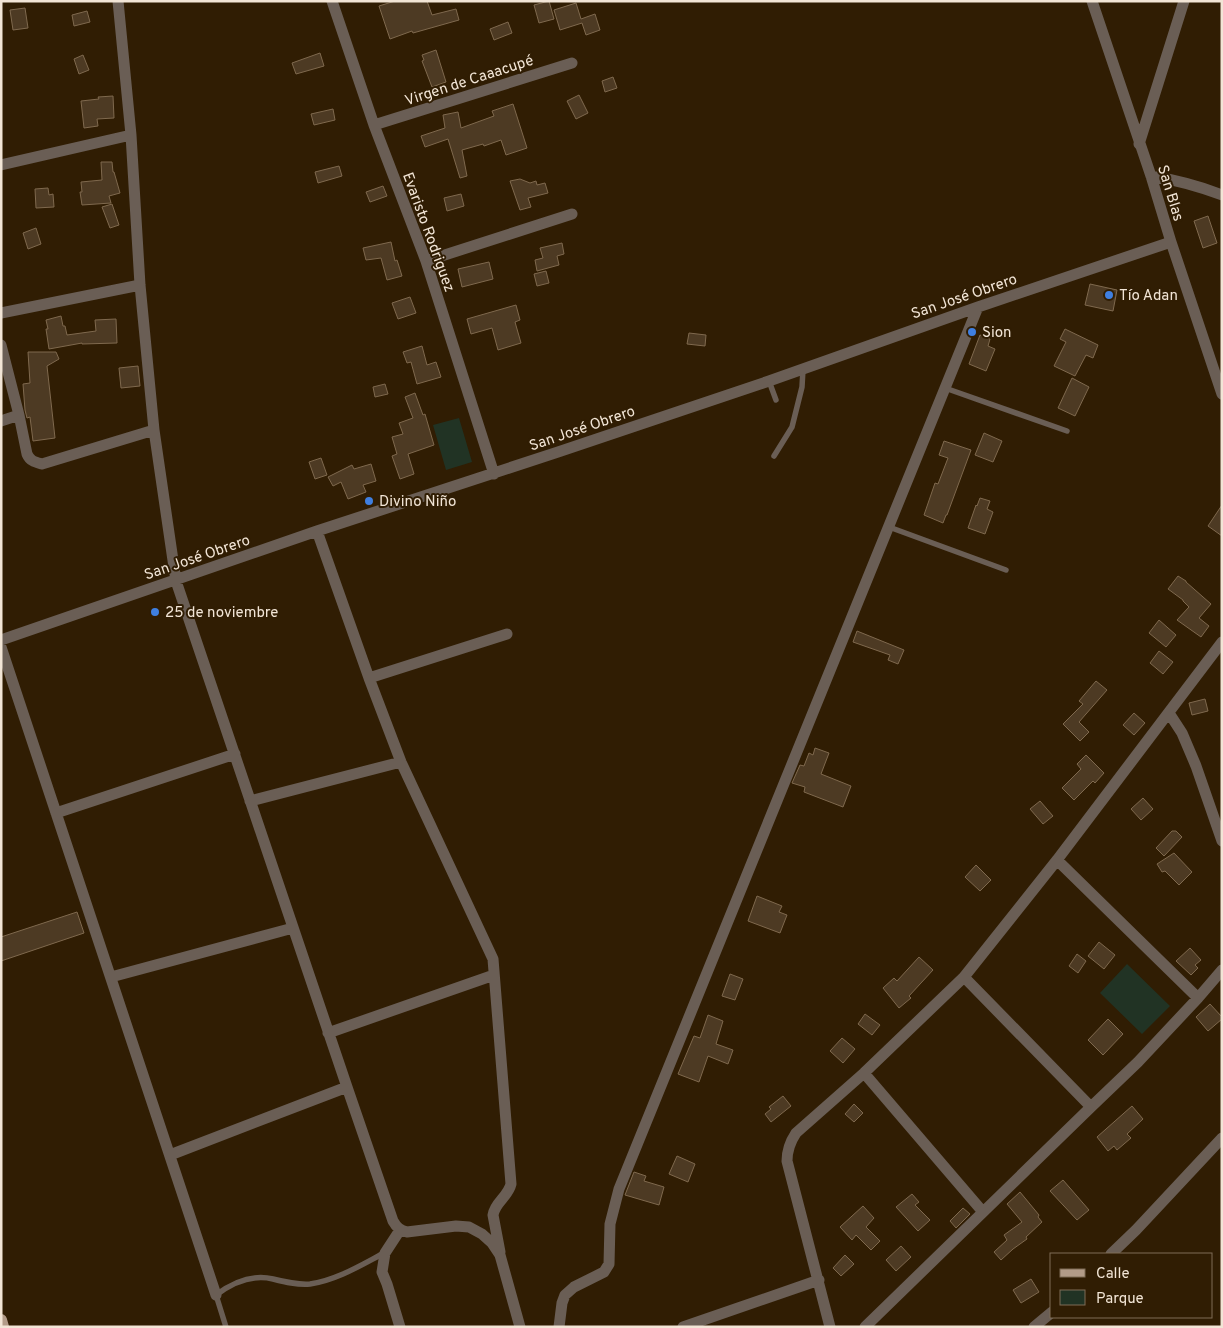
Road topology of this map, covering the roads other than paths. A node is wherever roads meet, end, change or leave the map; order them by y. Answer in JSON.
{"nodes":[{"id":1,"x":118,"y":1,"type":"edge"},
{"id":2,"x":332,"y":1,"type":"edge"},
{"id":3,"x":1092,"y":1,"type":"edge"},
{"id":4,"x":1184,"y":1,"type":"edge"},
{"id":5,"x":572,"y":62,"type":"dead end"},
{"id":6,"x":374,"y":125,"type":"junction"},
{"id":7,"x":131,"y":135,"type":"junction"},
{"id":8,"x":1139,"y":144,"type":"junction"},
{"id":9,"x":1,"y":165,"type":"edge"},
{"id":10,"x":1151,"y":176,"type":"junction"},
{"id":11,"x":1222,"y":195,"type":"edge"},
{"id":12,"x":572,"y":214,"type":"dead end"},
{"id":13,"x":1171,"y":242,"type":"junction"},
{"id":14,"x":426,"y":261,"type":"junction"},
{"id":15,"x":140,"y":285,"type":"junction"},
{"id":16,"x":978,"y":307,"type":"junction"},
{"id":17,"x":1,"y":312,"type":"edge"},
{"id":18,"x":1,"y":345,"type":"edge"},
{"id":19,"x":802,"y":369,"type":"junction"},
{"id":20,"x":768,"y":381,"type":"junction"},
{"id":21,"x":945,"y":388,"type":"junction"},
{"id":22,"x":1222,"y":394,"type":"edge"},
{"id":23,"x":776,"y":400,"type":"dead end"},
{"id":24,"x":19,"y":415,"type":"junction"},
{"id":25,"x":1,"y":421,"type":"edge"},
{"id":26,"x":154,"y":430,"type":"junction"},
{"id":27,"x":1067,"y":431,"type":"dead end"},
{"id":28,"x":774,"y":456,"type":"dead end"},
{"id":29,"x":494,"y":474,"type":"junction"},
{"id":30,"x":889,"y":527,"type":"junction"},
{"id":31,"x":317,"y":531,"type":"junction"},
{"id":32,"x":1006,"y":570,"type":"dead end"},
{"id":33,"x":176,"y":581,"type":"junction"},
{"id":34,"x":507,"y":634,"type":"dead end"},
{"id":35,"x":1,"y":640,"type":"edge"},
{"id":36,"x":1222,"y":642,"type":"edge"},
{"id":37,"x":1,"y":647,"type":"edge"},
{"id":38,"x":369,"y":678,"type":"junction"},
{"id":39,"x":1168,"y":713,"type":"junction"},
{"id":40,"x":234,"y":754,"type":"junction"},
{"id":41,"x":401,"y":762,"type":"junction"},
{"id":42,"x":250,"y":801,"type":"junction"},
{"id":43,"x":56,"y":813,"type":"junction"},
{"id":44,"x":1222,"y":841,"type":"edge"},
{"id":45,"x":1057,"y":860,"type":"junction"},
{"id":46,"x":293,"y":928,"type":"junction"},
{"id":47,"x":1222,"y":970,"type":"edge"},
{"id":48,"x":494,"y":975,"type":"junction"},
{"id":49,"x":111,"y":977,"type":"junction"},
{"id":50,"x":964,"y":977,"type":"junction"},
{"id":51,"x":1198,"y":998,"type":"junction"},
{"id":52,"x":328,"y":1033,"type":"junction"},
{"id":53,"x":864,"y":1074,"type":"junction"},
{"id":54,"x":346,"y":1087,"type":"junction"},
{"id":55,"x":1091,"y":1107,"type":"junction"},
{"id":56,"x":1222,"y":1138,"type":"edge"},
{"id":57,"x":170,"y":1155,"type":"junction"},
{"id":58,"x":983,"y":1212,"type":"junction"},
{"id":59,"x":400,"y":1230,"type":"junction"},
{"id":60,"x":385,"y":1253,"type":"junction"},
{"id":61,"x":1112,"y":1253,"type":"edge"},
{"id":62,"x":500,"y":1255,"type":"junction"},
{"id":63,"x":819,"y":1280,"type":"junction"},
{"id":64,"x":216,"y":1296,"type":"junction"},
{"id":65,"x":1050,"y":1314,"type":"edge"},
{"id":66,"x":1,"y":1320,"type":"edge"},
{"id":67,"x":3,"y":1327,"type":"edge"},
{"id":68,"x":226,"y":1327,"type":"edge"},
{"id":69,"x":400,"y":1327,"type":"edge"},
{"id":70,"x":520,"y":1327,"type":"edge"},
{"id":71,"x":559,"y":1327,"type":"edge"},
{"id":72,"x":683,"y":1327,"type":"edge"},
{"id":73,"x":830,"y":1327,"type":"edge"},
{"id":74,"x":865,"y":1327,"type":"edge"},
{"id":75,"x":1034,"y":1327,"type":"edge"}],
"edges":[{"from":1,"to":7,"type":"street"},
{"from":2,"to":6,"type":"street","name":"Evaristo Rodriguez"},
{"from":3,"to":8,"type":"street","name":"San Blas"},
{"from":4,"to":8,"type":"street"},
{"from":5,"to":6,"type":"street","name":"Virgen de Caaacupé"},
{"from":6,"to":14,"type":"street","name":"Evaristo Rodriguez"},
{"from":7,"to":9,"type":"street"},
{"from":7,"to":15,"type":"street"},
{"from":8,"to":10,"type":"street","name":"San Blas"},
{"from":10,"to":11,"type":"street"},
{"from":10,"to":13,"type":"street","name":"San Blas"},
{"from":12,"to":14,"type":"street"},
{"from":13,"to":16,"type":"street","name":"San José Obrero"},
{"from":13,"to":22,"type":"street","name":"San Blas"},
{"from":14,"to":29,"type":"street","name":"Evaristo Rodriguez"},
{"from":15,"to":17,"type":"street"},
{"from":15,"to":26,"type":"street"},
{"from":16,"to":19,"type":"street","name":"San José Obrero"},
{"from":16,"to":21,"type":"street"},
{"from":18,"to":24,"type":"street"},
{"from":19,"to":20,"type":"street","name":"San José Obrero"},
{"from":19,"to":28,"type":"lane"},
{"from":20,"to":23,"type":"lane"},
{"from":20,"to":29,"type":"street","name":"San José Obrero"},
{"from":21,"to":27,"type":"lane"},
{"from":21,"to":30,"type":"street"},
{"from":24,"to":25,"type":"street"},
{"from":24,"to":26,"type":"street"},
{"from":26,"to":33,"type":"street"},
{"from":29,"to":31,"type":"street","name":"San José Obrero"},
{"from":30,"to":32,"type":"lane"},
{"from":30,"to":71,"type":"street"},
{"from":31,"to":33,"type":"street","name":"San José Obrero"},
{"from":31,"to":38,"type":"street"},
{"from":33,"to":35,"type":"street","name":"San José Obrero"},
{"from":33,"to":40,"type":"street"},
{"from":34,"to":38,"type":"street"},
{"from":36,"to":39,"type":"street"},
{"from":37,"to":43,"type":"street"},
{"from":38,"to":41,"type":"street"},
{"from":39,"to":44,"type":"street"},
{"from":39,"to":45,"type":"street"},
{"from":40,"to":42,"type":"street"},
{"from":40,"to":43,"type":"street"},
{"from":41,"to":42,"type":"street"},
{"from":41,"to":48,"type":"street"},
{"from":42,"to":46,"type":"street"},
{"from":43,"to":49,"type":"street"},
{"from":45,"to":50,"type":"street"},
{"from":45,"to":51,"type":"street"},
{"from":46,"to":49,"type":"street"},
{"from":46,"to":52,"type":"street"},
{"from":47,"to":51,"type":"street"},
{"from":48,"to":52,"type":"street"},
{"from":48,"to":62,"type":"street"},
{"from":49,"to":57,"type":"street"},
{"from":50,"to":53,"type":"street"},
{"from":50,"to":55,"type":"street"},
{"from":51,"to":55,"type":"street"},
{"from":52,"to":54,"type":"street"},
{"from":53,"to":58,"type":"street"},
{"from":53,"to":63,"type":"street"},
{"from":54,"to":57,"type":"street"},
{"from":54,"to":59,"type":"street"},
{"from":55,"to":58,"type":"street"},
{"from":56,"to":61,"type":"street"},
{"from":57,"to":64,"type":"street"},
{"from":58,"to":74,"type":"street"},
{"from":59,"to":60,"type":"street"},
{"from":59,"to":62,"type":"street"},
{"from":60,"to":64,"type":"lane"},
{"from":60,"to":69,"type":"street"},
{"from":62,"to":70,"type":"street"},
{"from":63,"to":72,"type":"street"},
{"from":63,"to":73,"type":"street"},
{"from":64,"to":68,"type":"lane"},
{"from":65,"to":75,"type":"street"},
{"from":66,"to":67,"type":"main road"}]}
